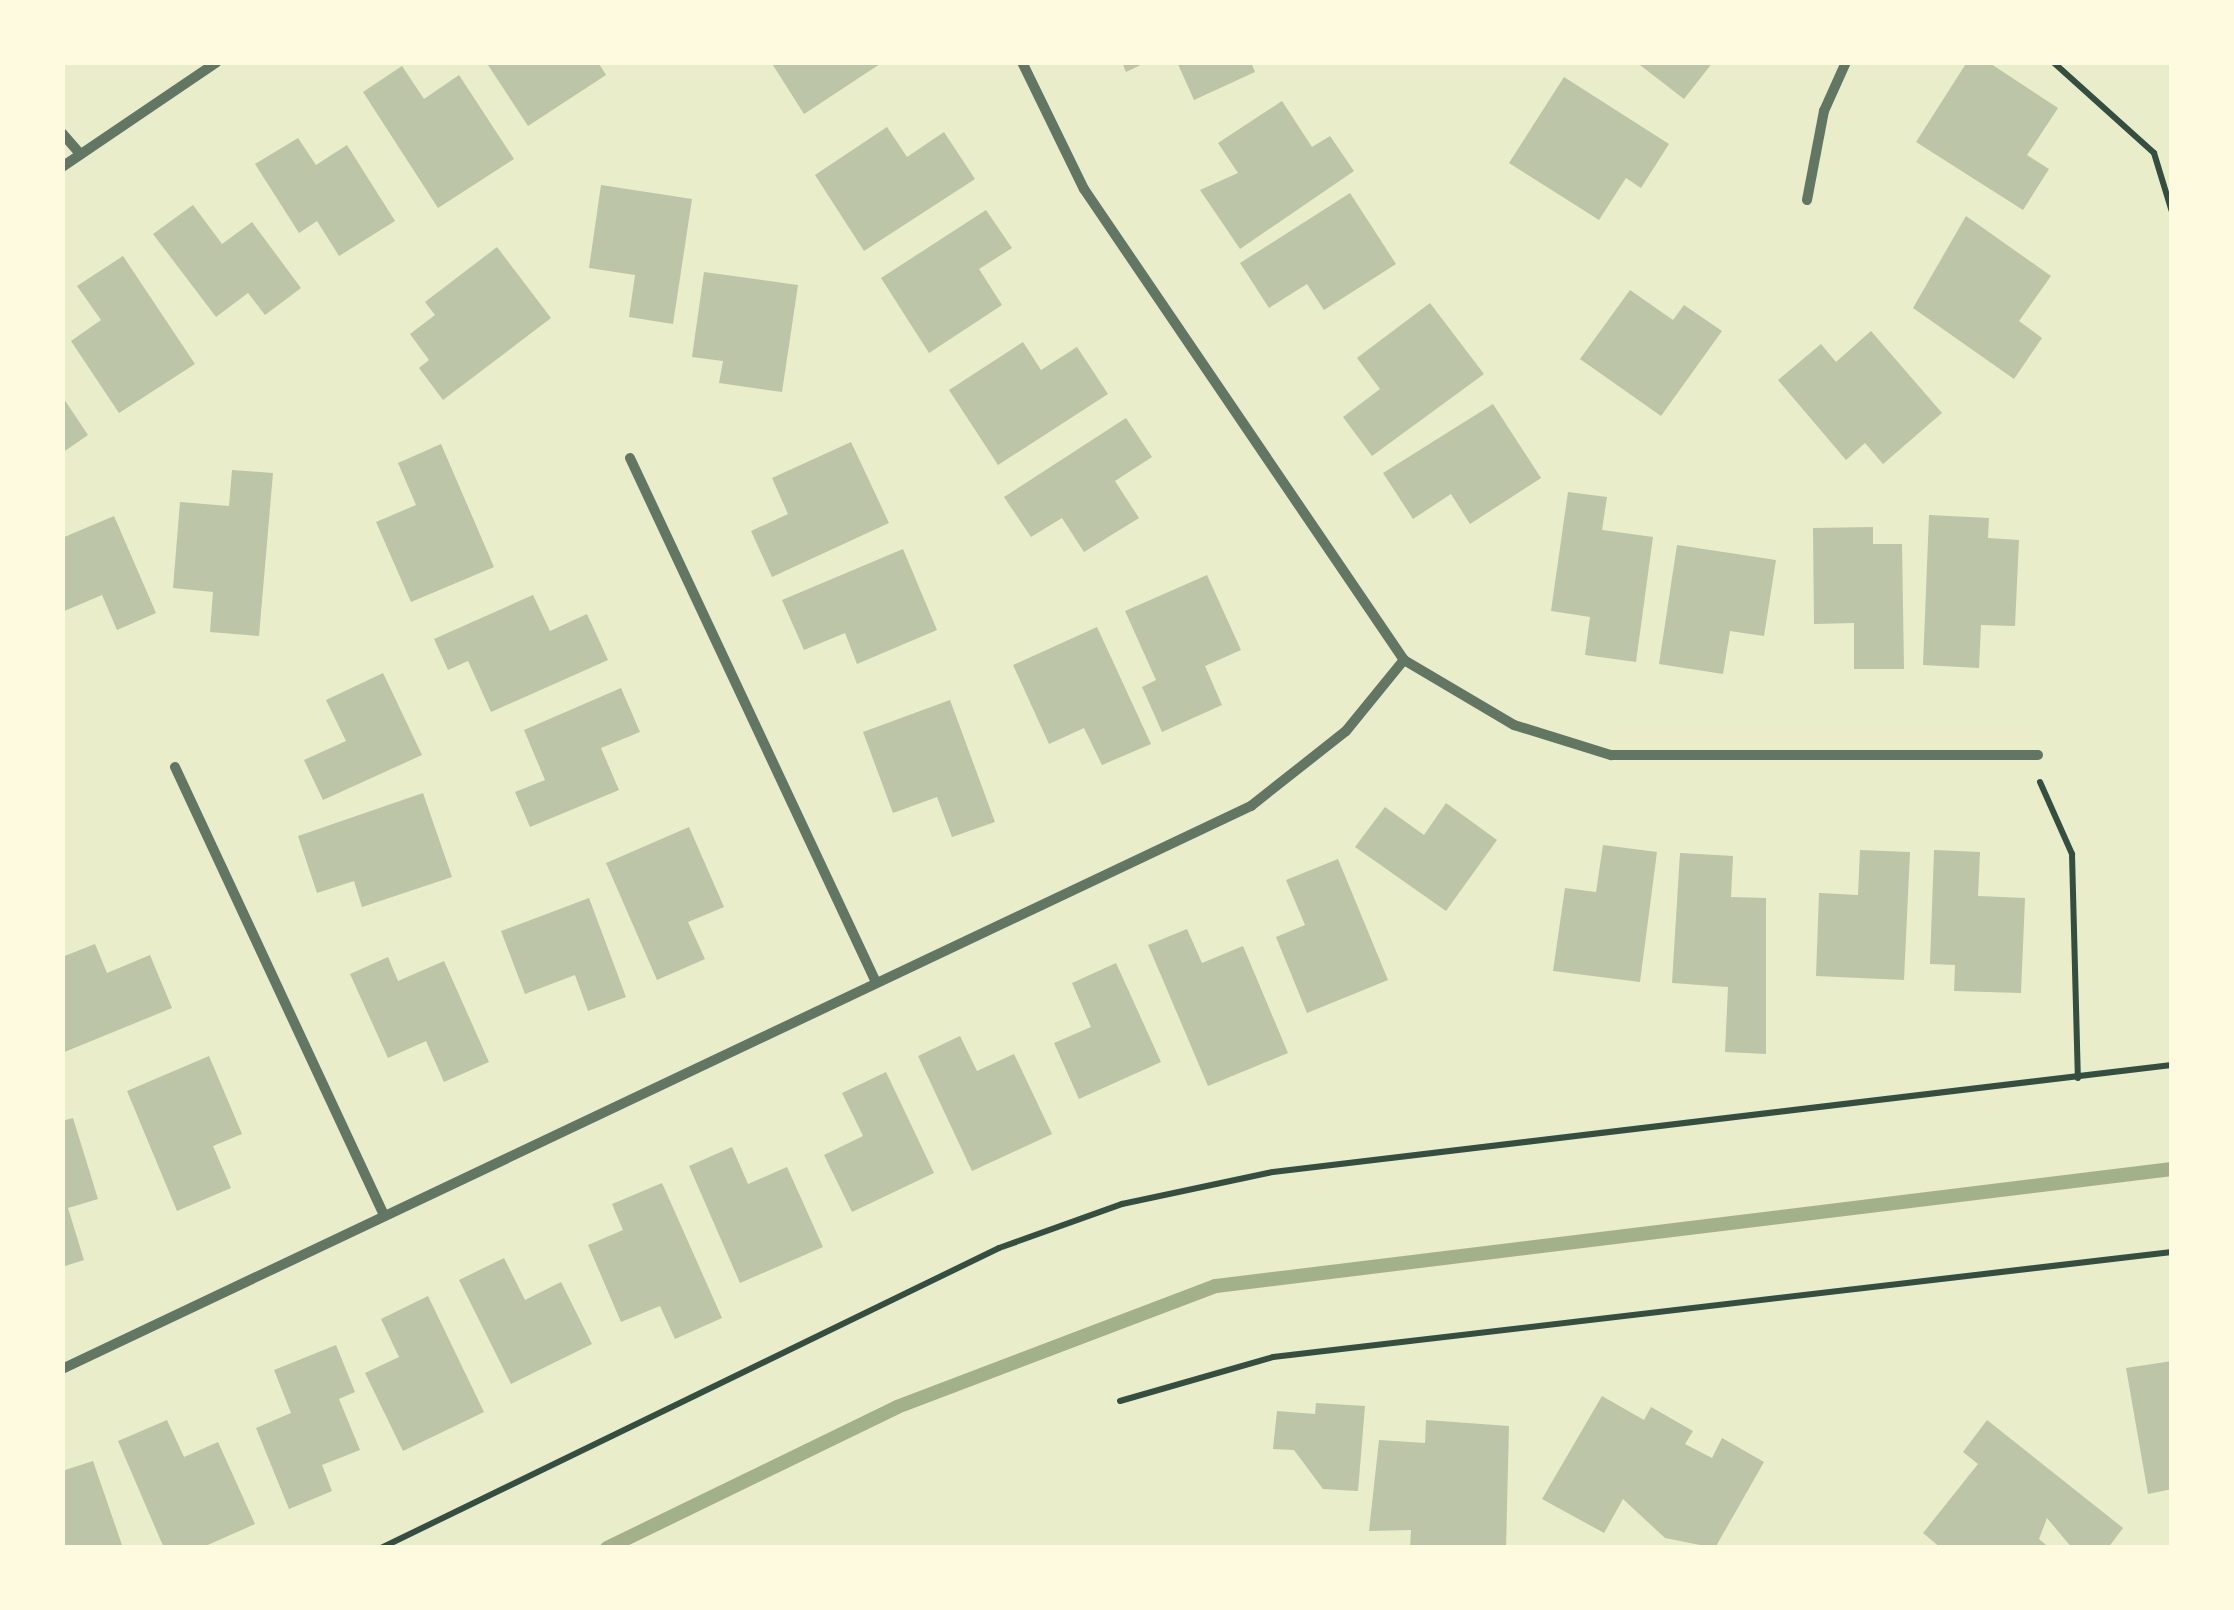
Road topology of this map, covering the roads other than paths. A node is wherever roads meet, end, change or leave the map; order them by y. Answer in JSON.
{"nodes":[{"id":1,"x":217,"y":62,"type":"edge"},
{"id":2,"x":1022,"y":62,"type":"edge"},
{"id":3,"x":1846,"y":62,"type":"edge"},
{"id":4,"x":62,"y":133,"type":"edge"},
{"id":5,"x":80,"y":154,"type":"junction"},
{"id":6,"x":62,"y":166,"type":"edge"},
{"id":7,"x":1807,"y":200,"type":"dead end"},
{"id":8,"x":630,"y":458,"type":"dead end"},
{"id":9,"x":1404,"y":660,"type":"junction"},
{"id":10,"x":2038,"y":755,"type":"road end"},
{"id":11,"x":175,"y":767,"type":"dead end"},
{"id":12,"x":875,"y":980,"type":"junction"},
{"id":13,"x":384,"y":1215,"type":"junction"},
{"id":14,"x":62,"y":1369,"type":"edge"}],
"edges":[{"from":1,"to":5,"type":"street"},
{"from":2,"to":9,"type":"street"},
{"from":3,"to":7,"type":"street"},
{"from":4,"to":5,"type":"street"},
{"from":5,"to":6,"type":"street"},
{"from":8,"to":12,"type":"street"},
{"from":9,"to":10,"type":"street"},
{"from":9,"to":12,"type":"street"},
{"from":11,"to":13,"type":"street"},
{"from":12,"to":13,"type":"street"},
{"from":13,"to":14,"type":"street"}]}
